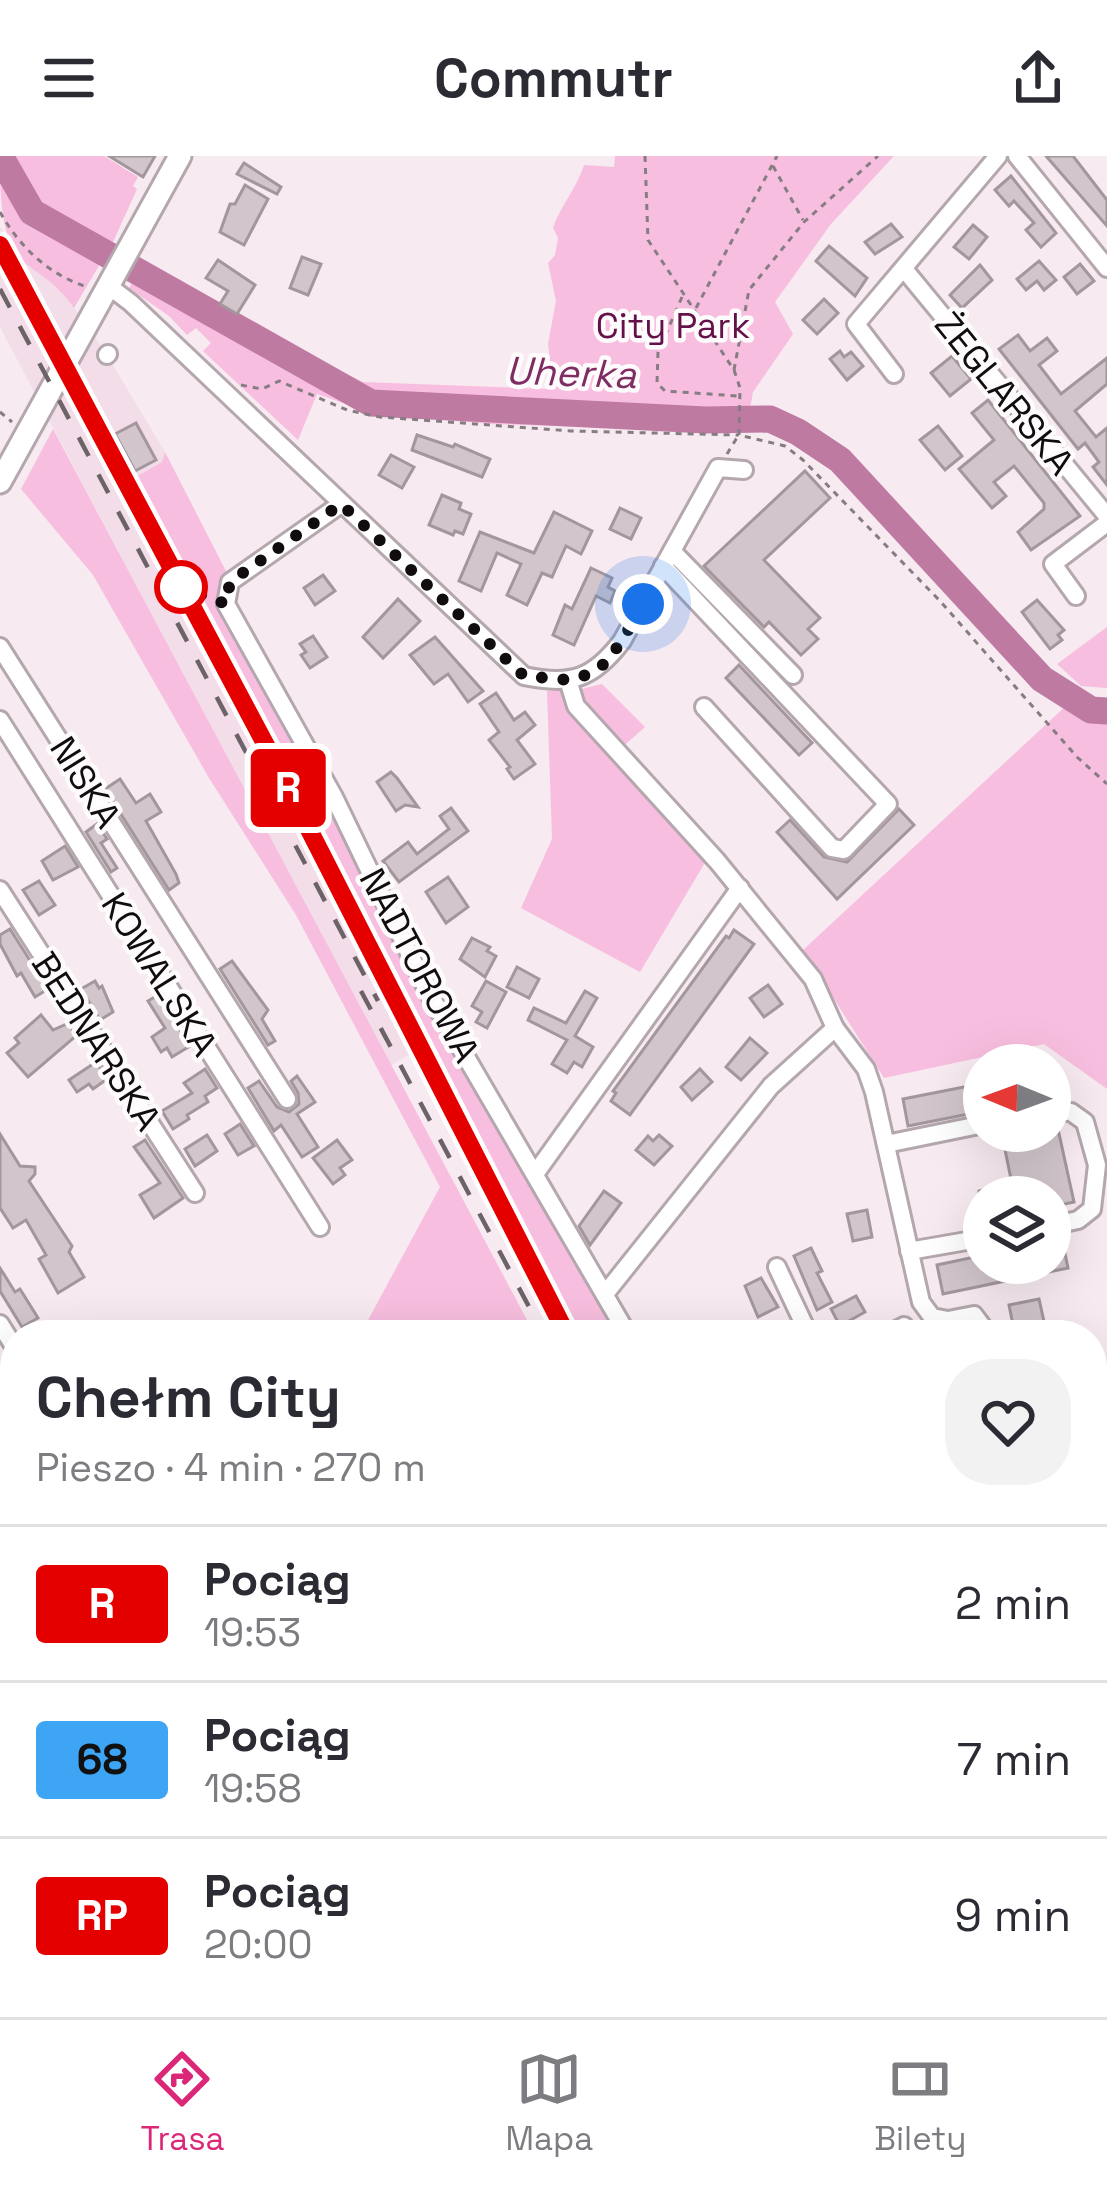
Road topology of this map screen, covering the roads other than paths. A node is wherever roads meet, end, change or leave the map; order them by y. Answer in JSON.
{"nodes":[{"id":1,"x":180,"y":156,"type":"edge"},
{"id":2,"x":998,"y":156,"type":"edge"},
{"id":3,"x":1017,"y":156,"type":"edge"},
{"id":4,"x":1107,"y":268,"type":"edge"},
{"id":5,"x":904,"y":269,"type":"junction"},
{"id":6,"x":113,"y":282,"type":"junction"},
{"id":7,"x":894,"y":374,"type":"dead end"},
{"id":8,"x":744,"y":470,"type":"dead end"},
{"id":9,"x":0,"y":482,"type":"edge"},
{"id":10,"x":341,"y":504,"type":"junction"},
{"id":11,"x":1107,"y":520,"type":"edge"},
{"id":12,"x":668,"y":559,"type":"junction"},
{"id":13,"x":1076,"y":596,"type":"dead end"},
{"id":14,"x":0,"y":647,"type":"edge"},
{"id":15,"x":793,"y":675,"type":"dead end"},
{"id":16,"x":568,"y":680,"type":"junction"},
{"id":17,"x":704,"y":707,"type":"dead end"},
{"id":18,"x":0,"y":720,"type":"edge"},
{"id":19,"x":740,"y":887,"type":"junction"},
{"id":20,"x":0,"y":890,"type":"edge"},
{"id":21,"x":835,"y":1028,"type":"junction"},
{"id":22,"x":287,"y":1099,"type":"dead end"},
{"id":23,"x":1071,"y":1112,"type":"edge"},
{"id":24,"x":963,"y":1128,"type":"edge"},
{"id":25,"x":886,"y":1144,"type":"junction"},
{"id":26,"x":535,"y":1174,"type":"junction"},
{"id":27,"x":195,"y":1193,"type":"dead end"},
{"id":28,"x":1071,"y":1222,"type":"edge"},
{"id":29,"x":320,"y":1227,"type":"dead end"},
{"id":30,"x":963,"y":1242,"type":"edge"},
{"id":31,"x":909,"y":1251,"type":"junction"},
{"id":32,"x":777,"y":1267,"type":"dead end"},
{"id":33,"x":605,"y":1294,"type":"junction"},
{"id":34,"x":620,"y":1320,"type":"edge"},
{"id":35,"x":802,"y":1320,"type":"edge"},
{"id":36,"x":948,"y":1320,"type":"edge"},
{"id":37,"x":948,"y":1320,"type":"edge"},
{"id":38,"x":978,"y":1320,"type":"edge"}],
"edges":[{"from":1,"to":6,"type":"main road"},
{"from":2,"to":5,"type":"street"},
{"from":3,"to":4,"type":"street"},
{"from":5,"to":7,"type":"street"},
{"from":5,"to":11,"type":"street","name":"ŻEGLARSKA"},
{"from":6,"to":9,"type":"main road"},
{"from":6,"to":10,"type":"street"},
{"from":8,"to":12,"type":"street"},
{"from":10,"to":16,"type":"street"},
{"from":10,"to":26,"type":"street","name":"NADTOROWA"},
{"from":11,"to":13,"type":"street"},
{"from":12,"to":15,"type":"street"},
{"from":12,"to":16,"type":"street"},
{"from":12,"to":17,"type":"street"},
{"from":14,"to":22,"type":"street","name":"NISKA"},
{"from":16,"to":19,"type":"street"},
{"from":18,"to":29,"type":"street","name":"KOWALSKA"},
{"from":19,"to":21,"type":"street"},
{"from":19,"to":26,"type":"street"},
{"from":20,"to":27,"type":"street","name":"BEDNARSKA"},
{"from":21,"to":25,"type":"street"},
{"from":21,"to":33,"type":"street"},
{"from":23,"to":28,"type":"street"},
{"from":24,"to":25,"type":"street"},
{"from":25,"to":31,"type":"street"},
{"from":26,"to":33,"type":"street","name":"NADTOROWA"},
{"from":30,"to":31,"type":"street"},
{"from":31,"to":37,"type":"street"},
{"from":32,"to":35,"type":"street"},
{"from":33,"to":34,"type":"street","name":"NADTOROWA"},
{"from":36,"to":38,"type":"street"}]}
